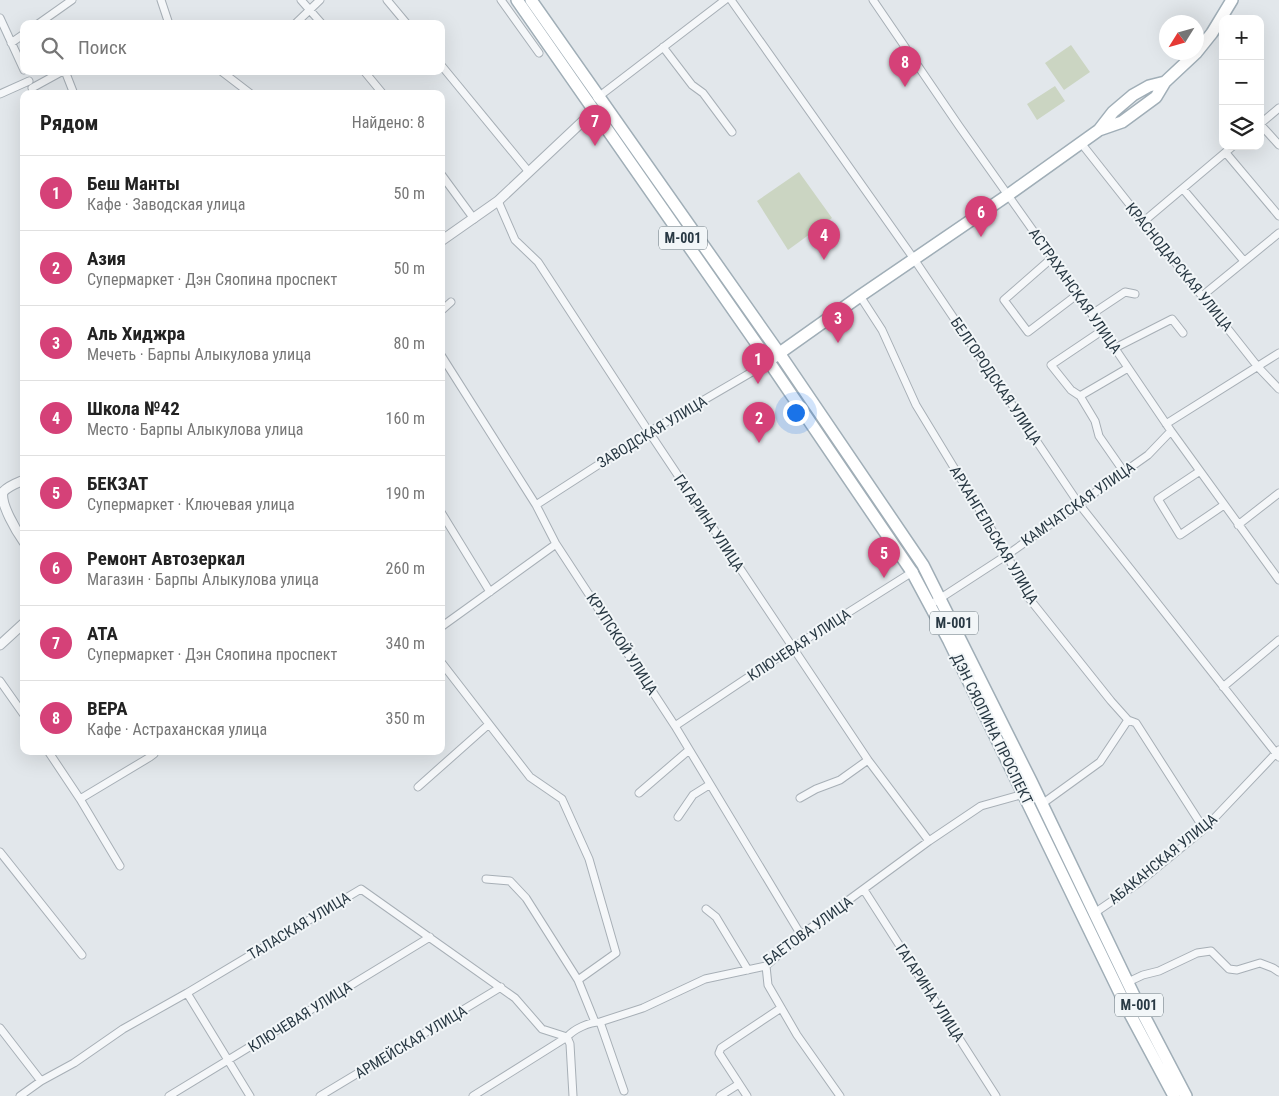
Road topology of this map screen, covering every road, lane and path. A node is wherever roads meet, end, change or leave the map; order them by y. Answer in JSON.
{"nodes":[{"id":1,"x":72,"y":0,"type":"edge"},
{"id":2,"x":301,"y":0,"type":"edge"},
{"id":3,"x":320,"y":0,"type":"edge"},
{"id":4,"x":387,"y":0,"type":"edge"},
{"id":5,"x":501,"y":0,"type":"edge"},
{"id":6,"x":517,"y":0,"type":"edge"},
{"id":7,"x":531,"y":0,"type":"edge"},
{"id":8,"x":725,"y":0,"type":"edge"},
{"id":9,"x":731,"y":0,"type":"edge"},
{"id":10,"x":1232,"y":0,"type":"edge"},
{"id":11,"x":163,"y":1,"type":"edge"},
{"id":12,"x":875,"y":1,"type":"edge"},
{"id":13,"x":310,"y":10,"type":"junction"},
{"id":14,"x":44,"y":20,"type":"edge"},
{"id":15,"x":168,"y":20,"type":"edge"},
{"id":16,"x":299,"y":20,"type":"edge"},
{"id":17,"x":319,"y":20,"type":"edge"},
{"id":18,"x":404,"y":20,"type":"edge"},
{"id":19,"x":1,"y":21,"type":"edge"},
{"id":20,"x":20,"y":37,"type":"edge"},
{"id":21,"x":11,"y":43,"type":"junction"},
{"id":22,"x":663,"y":47,"type":"junction"},
{"id":23,"x":539,"y":53,"type":"dead end"},
{"id":24,"x":20,"y":62,"type":"edge"},
{"id":25,"x":445,"y":70,"type":"edge"},
{"id":26,"x":26,"y":75,"type":"edge"},
{"id":27,"x":58,"y":75,"type":"edge"},
{"id":28,"x":66,"y":75,"type":"edge"},
{"id":29,"x":226,"y":75,"type":"edge"},
{"id":30,"x":367,"y":75,"type":"edge"},
{"id":31,"x":29,"y":81,"type":"junction"},
{"id":32,"x":1165,"y":82,"type":"junction"},
{"id":33,"x":33,"y":90,"type":"edge"},
{"id":34,"x":35,"y":90,"type":"edge"},
{"id":35,"x":72,"y":90,"type":"edge"},
{"id":36,"x":246,"y":90,"type":"edge"},
{"id":37,"x":380,"y":90,"type":"edge"},
{"id":38,"x":0,"y":94,"type":"edge"},
{"id":39,"x":594,"y":100,"type":"junction"},
{"id":40,"x":1279,"y":108,"type":"edge"},
{"id":41,"x":601,"y":111,"type":"junction"},
{"id":42,"x":1264,"y":121,"type":"edge"},
{"id":43,"x":1264,"y":128,"type":"edge"},
{"id":44,"x":1099,"y":130,"type":"junction"},
{"id":45,"x":732,"y":132,"type":"dead end"},
{"id":46,"x":1081,"y":143,"type":"junction"},
{"id":47,"x":1279,"y":145,"type":"edge"},
{"id":48,"x":1229,"y":150,"type":"edge"},
{"id":49,"x":1226,"y":153,"type":"junction"},
{"id":50,"x":529,"y":172,"type":"junction"},
{"id":51,"x":445,"y":179,"type":"edge"},
{"id":52,"x":1183,"y":189,"type":"junction"},
{"id":53,"x":1008,"y":195,"type":"junction"},
{"id":54,"x":498,"y":201,"type":"junction"},
{"id":55,"x":1279,"y":216,"type":"edge"},
{"id":56,"x":474,"y":219,"type":"junction"},
{"id":57,"x":1143,"y":222,"type":"junction"},
{"id":58,"x":1279,"y":233,"type":"edge"},
{"id":59,"x":445,"y":239,"type":"edge"},
{"id":60,"x":1052,"y":258,"type":"junction"},
{"id":61,"x":914,"y":259,"type":"junction"},
{"id":62,"x":1244,"y":261,"type":"junction"},
{"id":63,"x":1078,"y":294,"type":"junction"},
{"id":64,"x":1135,"y":294,"type":"dead end"},
{"id":65,"x":860,"y":296,"type":"junction"},
{"id":66,"x":1202,"y":296,"type":"junction"},
{"id":67,"x":452,"y":302,"type":"dead end"},
{"id":68,"x":445,"y":308,"type":"edge"},
{"id":69,"x":1092,"y":314,"type":"junction"},
{"id":70,"x":1103,"y":330,"type":"junction"},
{"id":71,"x":1183,"y":333,"type":"dead end"},
{"id":72,"x":1115,"y":348,"type":"junction"},
{"id":73,"x":779,"y":353,"type":"junction"},
{"id":74,"x":1279,"y":353,"type":"edge"},
{"id":75,"x":445,"y":361,"type":"edge"},
{"id":76,"x":769,"y":362,"type":"junction"},
{"id":77,"x":1258,"y":367,"type":"junction"},
{"id":78,"x":1128,"y":368,"type":"junction"},
{"id":79,"x":1279,"y":389,"type":"edge"},
{"id":80,"x":1080,"y":396,"type":"junction"},
{"id":81,"x":1166,"y":424,"type":"junction"},
{"id":82,"x":1170,"y":431,"type":"junction"},
{"id":83,"x":649,"y":432,"type":"junction"},
{"id":84,"x":1200,"y":471,"type":"junction"},
{"id":85,"x":1124,"y":472,"type":"junction"},
{"id":86,"x":20,"y":482,"type":"edge"},
{"id":87,"x":1279,"y":494,"type":"edge"},
{"id":88,"x":1079,"y":504,"type":"junction"},
{"id":89,"x":536,"y":505,"type":"junction"},
{"id":90,"x":1224,"y":505,"type":"junction"},
{"id":91,"x":445,"y":519,"type":"edge"},
{"id":92,"x":1238,"y":524,"type":"junction"},
{"id":93,"x":20,"y":536,"type":"edge"},
{"id":94,"x":556,"y":544,"type":"junction"},
{"id":95,"x":1007,"y":554,"type":"junction"},
{"id":96,"x":923,"y":565,"type":"junction"},
{"id":97,"x":912,"y":572,"type":"junction"},
{"id":98,"x":1279,"y":580,"type":"edge"},
{"id":99,"x":490,"y":592,"type":"junction"},
{"id":100,"x":941,"y":599,"type":"junction"},
{"id":101,"x":930,"y":605,"type":"junction"},
{"id":102,"x":445,"y":624,"type":"edge"},
{"id":103,"x":20,"y":627,"type":"edge"},
{"id":104,"x":1279,"y":640,"type":"edge"},
{"id":105,"x":0,"y":645,"type":"edge"},
{"id":106,"x":792,"y":648,"type":"junction"},
{"id":107,"x":445,"y":667,"type":"edge"},
{"id":108,"x":0,"y":680,"type":"edge"},
{"id":109,"x":1223,"y":687,"type":"junction"},
{"id":110,"x":20,"y":709,"type":"edge"},
{"id":111,"x":1128,"y":720,"type":"junction"},
{"id":112,"x":489,"y":724,"type":"junction"},
{"id":113,"x":675,"y":726,"type":"junction"},
{"id":114,"x":689,"y":750,"type":"junction"},
{"id":115,"x":1278,"y":753,"type":"edge"},
{"id":116,"x":51,"y":755,"type":"edge"},
{"id":117,"x":153,"y":755,"type":"edge"},
{"id":118,"x":868,"y":760,"type":"junction"},
{"id":119,"x":710,"y":784,"type":"junction"},
{"id":120,"x":418,"y":787,"type":"dead end"},
{"id":121,"x":639,"y":793,"type":"dead end"},
{"id":122,"x":1024,"y":794,"type":"junction"},
{"id":123,"x":800,"y":798,"type":"dead end"},
{"id":124,"x":80,"y":799,"type":"junction"},
{"id":125,"x":1042,"y":804,"type":"junction"},
{"id":126,"x":678,"y":817,"type":"dead end"},
{"id":127,"x":1204,"y":829,"type":"junction"},
{"id":128,"x":929,"y":841,"type":"junction"},
{"id":129,"x":0,"y":852,"type":"edge"},
{"id":130,"x":120,"y":866,"type":"dead end"},
{"id":131,"x":486,"y":879,"type":"dead end"},
{"id":132,"x":864,"y":890,"type":"junction"},
{"id":133,"x":706,"y":909,"type":"dead end"},
{"id":134,"x":1089,"y":916,"type":"junction"},
{"id":135,"x":801,"y":935,"type":"junction"},
{"id":136,"x":430,"y":937,"type":"junction"},
{"id":137,"x":82,"y":954,"type":"dead end"},
{"id":138,"x":766,"y":966,"type":"junction"},
{"id":139,"x":748,"y":970,"type":"junction"},
{"id":140,"x":1279,"y":972,"type":"edge"},
{"id":141,"x":578,"y":980,"type":"junction"},
{"id":142,"x":1128,"y":982,"type":"junction"},
{"id":143,"x":502,"y":987,"type":"junction"},
{"id":144,"x":187,"y":993,"type":"junction"},
{"id":145,"x":781,"y":1008,"type":"junction"},
{"id":146,"x":597,"y":1022,"type":"junction"},
{"id":147,"x":0,"y":1028,"type":"edge"},
{"id":148,"x":567,"y":1037,"type":"junction"},
{"id":149,"x":228,"y":1061,"type":"junction"},
{"id":150,"x":41,"y":1081,"type":"junction"},
{"id":151,"x":739,"y":1084,"type":"junction"},
{"id":152,"x":624,"y":1091,"type":"dead end"},
{"id":153,"x":20,"y":1096,"type":"edge"},
{"id":154,"x":169,"y":1096,"type":"edge"},
{"id":155,"x":250,"y":1096,"type":"edge"},
{"id":156,"x":320,"y":1096,"type":"edge"},
{"id":157,"x":473,"y":1096,"type":"edge"},
{"id":158,"x":573,"y":1096,"type":"edge"},
{"id":159,"x":720,"y":1096,"type":"edge"},
{"id":160,"x":747,"y":1096,"type":"edge"},
{"id":161,"x":840,"y":1096,"type":"edge"},
{"id":162,"x":996,"y":1096,"type":"edge"},
{"id":163,"x":1174,"y":1096,"type":"edge"},
{"id":164,"x":1186,"y":1096,"type":"edge"}],
"edges":[{"from":1,"to":14,"type":"street"},
{"from":2,"to":13,"type":"street"},
{"from":3,"to":13,"type":"street"},
{"from":4,"to":18,"type":"street"},
{"from":5,"to":23,"type":"street"},
{"from":6,"to":39,"type":"main road","name":"ДЭН СЯОПИНА ПРОСПЕКТ","number":"M-001"},
{"from":7,"to":39,"type":"main road","name":"ДЭН СЯОПИНА ПРОСПЕКТ","number":"M-001"},
{"from":8,"to":22,"type":"street"},
{"from":9,"to":61,"type":"street","name":"БЕЛГОРОДСКАЯ УЛИЦА"},
{"from":10,"to":32,"type":"main road"},
{"from":11,"to":15,"type":"street"},
{"from":12,"to":53,"type":"street","name":"АСТРАХАНСКАЯ УЛИЦА"},
{"from":13,"to":16,"type":"street"},
{"from":13,"to":17,"type":"street"},
{"from":19,"to":21,"type":"street"},
{"from":20,"to":21,"type":"street"},
{"from":21,"to":24,"type":"street"},
{"from":22,"to":39,"type":"street"},
{"from":22,"to":45,"type":"street"},
{"from":25,"to":50,"type":"street"},
{"from":26,"to":31,"type":"street"},
{"from":27,"to":34,"type":"street"},
{"from":28,"to":35,"type":"street"},
{"from":29,"to":36,"type":"street"},
{"from":30,"to":37,"type":"street"},
{"from":31,"to":33,"type":"street"},
{"from":31,"to":38,"type":"street"},
{"from":32,"to":44,"type":"main road"},
{"from":32,"to":44,"type":"main road"},
{"from":39,"to":41,"type":"main road","name":"ДЭН СЯОПИНА ПРОСПЕКТ","number":"M-001"},
{"from":40,"to":42,"type":"street"},
{"from":41,"to":50,"type":"street"},
{"from":41,"to":73,"type":"main road","name":"ДЭН СЯОПИНА ПРОСПЕКТ","number":"M-001"},
{"from":41,"to":76,"type":"main road","name":"ДЭН СЯОПИНА ПРОСПЕКТ","number":"M-001"},
{"from":43,"to":47,"type":"street"},
{"from":44,"to":46,"type":"main road"},
{"from":46,"to":53,"type":"main road"},
{"from":46,"to":57,"type":"street","name":"КРАСНОДАРСКАЯ УЛИЦА"},
{"from":48,"to":49,"type":"street"},
{"from":49,"to":52,"type":"street"},
{"from":49,"to":55,"type":"street"},
{"from":50,"to":54,"type":"street"},
{"from":51,"to":56,"type":"street"},
{"from":52,"to":57,"type":"street"},
{"from":52,"to":62,"type":"street"},
{"from":53,"to":60,"type":"street","name":"АСТРАХАНСКАЯ УЛИЦА"},
{"from":53,"to":61,"type":"main road"},
{"from":54,"to":56,"type":"street"},
{"from":54,"to":83,"type":"street","name":"ГАГАРИНА УЛИЦА"},
{"from":56,"to":59,"type":"street"},
{"from":57,"to":66,"type":"street","name":"КРАСНОДАРСКАЯ УЛИЦА"},
{"from":58,"to":62,"type":"street"},
{"from":60,"to":63,"type":"street","name":"АСТРАХАНСКАЯ УЛИЦА"},
{"from":60,"to":63,"type":"street"},
{"from":61,"to":65,"type":"main road"},
{"from":61,"to":88,"type":"street","name":"БЕЛГОРОДСКАЯ УЛИЦА"},
{"from":62,"to":66,"type":"street"},
{"from":63,"to":69,"type":"street","name":"АСТРАХАНСКАЯ УЛИЦА"},
{"from":64,"to":69,"type":"street"},
{"from":65,"to":73,"type":"main road"},
{"from":65,"to":95,"type":"street","name":"АРХАНГЕЛЬСКАЯ УЛИЦА"},
{"from":66,"to":77,"type":"street","name":"КРАСНОДАРСКАЯ УЛИЦА"},
{"from":67,"to":68,"type":"street"},
{"from":69,"to":70,"type":"street","name":"АСТРАХАНСКАЯ УЛИЦА"},
{"from":70,"to":72,"type":"street","name":"АСТРАХАНСКАЯ УЛИЦА"},
{"from":70,"to":80,"type":"street"},
{"from":71,"to":72,"type":"street"},
{"from":72,"to":78,"type":"street","name":"АСТРАХАНСКАЯ УЛИЦА"},
{"from":73,"to":76,"type":"main road"},
{"from":73,"to":96,"type":"main road","name":"ДЭН СЯОПИНА ПРОСПЕКТ","number":"M-001"},
{"from":74,"to":77,"type":"street"},
{"from":75,"to":89,"type":"street","name":"КРУПСКОЙ УЛИЦА"},
{"from":76,"to":83,"type":"street","name":"ЗАВОДСКАЯ УЛИЦА"},
{"from":76,"to":97,"type":"main road","name":"ДЭН СЯОПИНА ПРОСПЕКТ","number":"M-001"},
{"from":77,"to":79,"type":"street","name":"КРАСНОДАРСКАЯ УЛИЦА"},
{"from":77,"to":81,"type":"street"},
{"from":78,"to":80,"type":"street"},
{"from":78,"to":81,"type":"street","name":"АСТРАХАНСКАЯ УЛИЦА"},
{"from":80,"to":85,"type":"street"},
{"from":81,"to":82,"type":"street","name":"АСТРАХАНСКАЯ УЛИЦА"},
{"from":82,"to":84,"type":"street","name":"АСТРАХАНСКАЯ УЛИЦА"},
{"from":82,"to":85,"type":"street","name":"КАМЧАТСКАЯ УЛИЦА"},
{"from":83,"to":89,"type":"street","name":"ЗАВОДСКАЯ УЛИЦА"},
{"from":83,"to":106,"type":"street","name":"ГАГАРИНА УЛИЦА"},
{"from":84,"to":90,"type":"street","name":"АСТРАХАНСКАЯ УЛИЦА"},
{"from":84,"to":90,"type":"street"},
{"from":85,"to":88,"type":"street","name":"КАМЧАТСКАЯ УЛИЦА"},
{"from":86,"to":93,"type":"street"},
{"from":87,"to":92,"type":"street"},
{"from":88,"to":95,"type":"street","name":"КАМЧАТСКАЯ УЛИЦА"},
{"from":88,"to":109,"type":"street","name":"БЕЛГОРОДСКАЯ УЛИЦА"},
{"from":89,"to":94,"type":"street","name":"КРУПСКОЙ УЛИЦА"},
{"from":90,"to":92,"type":"street","name":"АСТРАХАНСКАЯ УЛИЦА"},
{"from":91,"to":99,"type":"street"},
{"from":92,"to":98,"type":"street","name":"АСТРАХАНСКАЯ УЛИЦА"},
{"from":94,"to":99,"type":"street"},
{"from":94,"to":113,"type":"street","name":"КРУПСКОЙ УЛИЦА"},
{"from":95,"to":100,"type":"street","name":"КАМЧАТСКАЯ УЛИЦА"},
{"from":95,"to":111,"type":"street","name":"АРХАНГЕЛЬСКАЯ УЛИЦА"},
{"from":96,"to":97,"type":"street","name":"КЛЮЧЕВАЯ УЛИЦА"},
{"from":96,"to":100,"type":"main road","name":"ДЭН СЯОПИНА ПРОСПЕКТ","number":"M-001"},
{"from":97,"to":101,"type":"main road","name":"ДЭН СЯОПИНА ПРОСПЕКТ","number":"M-001"},
{"from":97,"to":106,"type":"street","name":"КЛЮЧЕВАЯ УЛИЦА"},
{"from":99,"to":102,"type":"street"},
{"from":100,"to":101,"type":"street","name":"КАМЧАТСКАЯ УЛИЦА"},
{"from":100,"to":125,"type":"main road","name":"ДЭН СЯОПИНА ПРОСПЕКТ","number":"M-001"},
{"from":101,"to":122,"type":"main road","name":"ДЭН СЯОПИНА ПРОСПЕКТ","number":"M-001"},
{"from":103,"to":105,"type":"street"},
{"from":104,"to":109,"type":"street"},
{"from":106,"to":113,"type":"street","name":"КЛЮЧЕВАЯ УЛИЦА"},
{"from":106,"to":118,"type":"street","name":"ГАГАРИНА УЛИЦА"},
{"from":107,"to":112,"type":"street"},
{"from":108,"to":110,"type":"street"},
{"from":109,"to":115,"type":"street","name":"БЕЛГОРОДСКАЯ УЛИЦА"},
{"from":111,"to":125,"type":"street"},
{"from":111,"to":127,"type":"street","name":"АРХАНГЕЛЬСКАЯ УЛИЦА"},
{"from":112,"to":120,"type":"street"},
{"from":112,"to":141,"type":"street"},
{"from":113,"to":114,"type":"street","name":"КРУПСКОЙ УЛИЦА"},
{"from":114,"to":119,"type":"street","name":"КРУПСКОЙ УЛИЦА"},
{"from":114,"to":121,"type":"street"},
{"from":115,"to":127,"type":"street","name":"АБАКАНСКАЯ УЛИЦА"},
{"from":116,"to":124,"type":"street"},
{"from":117,"to":124,"type":"street"},
{"from":118,"to":123,"type":"street"},
{"from":118,"to":128,"type":"street","name":"ГАГАРИНА УЛИЦА"},
{"from":119,"to":126,"type":"street"},
{"from":119,"to":135,"type":"street","name":"КРУПСКОЙ УЛИЦА"},
{"from":122,"to":128,"type":"street","name":"БАЕТОВА УЛИЦА"},
{"from":122,"to":134,"type":"main road","name":"ДЭН СЯОПИНА ПРОСПЕКТ","number":"M-001"},
{"from":124,"to":130,"type":"street"},
{"from":125,"to":134,"type":"main road","name":"ДЭН СЯОПИНА ПРОСПЕКТ","number":"M-001"},
{"from":127,"to":134,"type":"street","name":"АБАКАНСКАЯ УЛИЦА"},
{"from":128,"to":132,"type":"street","name":"БАЕТОВА УЛИЦА"},
{"from":129,"to":137,"type":"street"},
{"from":131,"to":141,"type":"street"},
{"from":132,"to":135,"type":"street","name":"БАЕТОВА УЛИЦА"},
{"from":132,"to":162,"type":"street","name":"ГАГАРИНА УЛИЦА"},
{"from":133,"to":139,"type":"street"},
{"from":134,"to":142,"type":"main road","number":"M-001"},
{"from":134,"to":163,"type":"main road","number":"M-001"},
{"from":135,"to":138,"type":"street","name":"БАЕТОВА УЛИЦА"},
{"from":136,"to":143,"type":"street","name":"ТАЛАСКАЯ УЛИЦА"},
{"from":136,"to":144,"type":"street","name":"ТАЛАСКАЯ УЛИЦА"},
{"from":136,"to":149,"type":"street","name":"КЛЮЧЕВАЯ УЛИЦА"},
{"from":138,"to":139,"type":"street","name":"БАЕТОВА УЛИЦА"},
{"from":138,"to":145,"type":"street"},
{"from":139,"to":146,"type":"street","name":"БАЕТОВА УЛИЦА"},
{"from":140,"to":142,"type":"street"},
{"from":141,"to":146,"type":"street"},
{"from":142,"to":164,"type":"main road","number":"M-001"},
{"from":143,"to":148,"type":"street","name":"ТАЛАСКАЯ УЛИЦА"},
{"from":143,"to":156,"type":"street","name":"АРМЕЙСКАЯ УЛИЦА"},
{"from":144,"to":149,"type":"street"},
{"from":144,"to":150,"type":"street","name":"ТАЛАСКАЯ УЛИЦА"},
{"from":145,"to":151,"type":"street"},
{"from":145,"to":161,"type":"street"},
{"from":146,"to":148,"type":"street","name":"БАЕТОВА УЛИЦА"},
{"from":146,"to":152,"type":"street"},
{"from":147,"to":150,"type":"street"},
{"from":148,"to":157,"type":"street","name":"БАЕТОВА УЛИЦА"},
{"from":148,"to":158,"type":"street"},
{"from":149,"to":154,"type":"street","name":"КЛЮЧЕВАЯ УЛИЦА"},
{"from":149,"to":155,"type":"street"},
{"from":150,"to":153,"type":"street","name":"ТАЛАСКАЯ УЛИЦА"},
{"from":151,"to":159,"type":"street"},
{"from":151,"to":160,"type":"street"}]}
